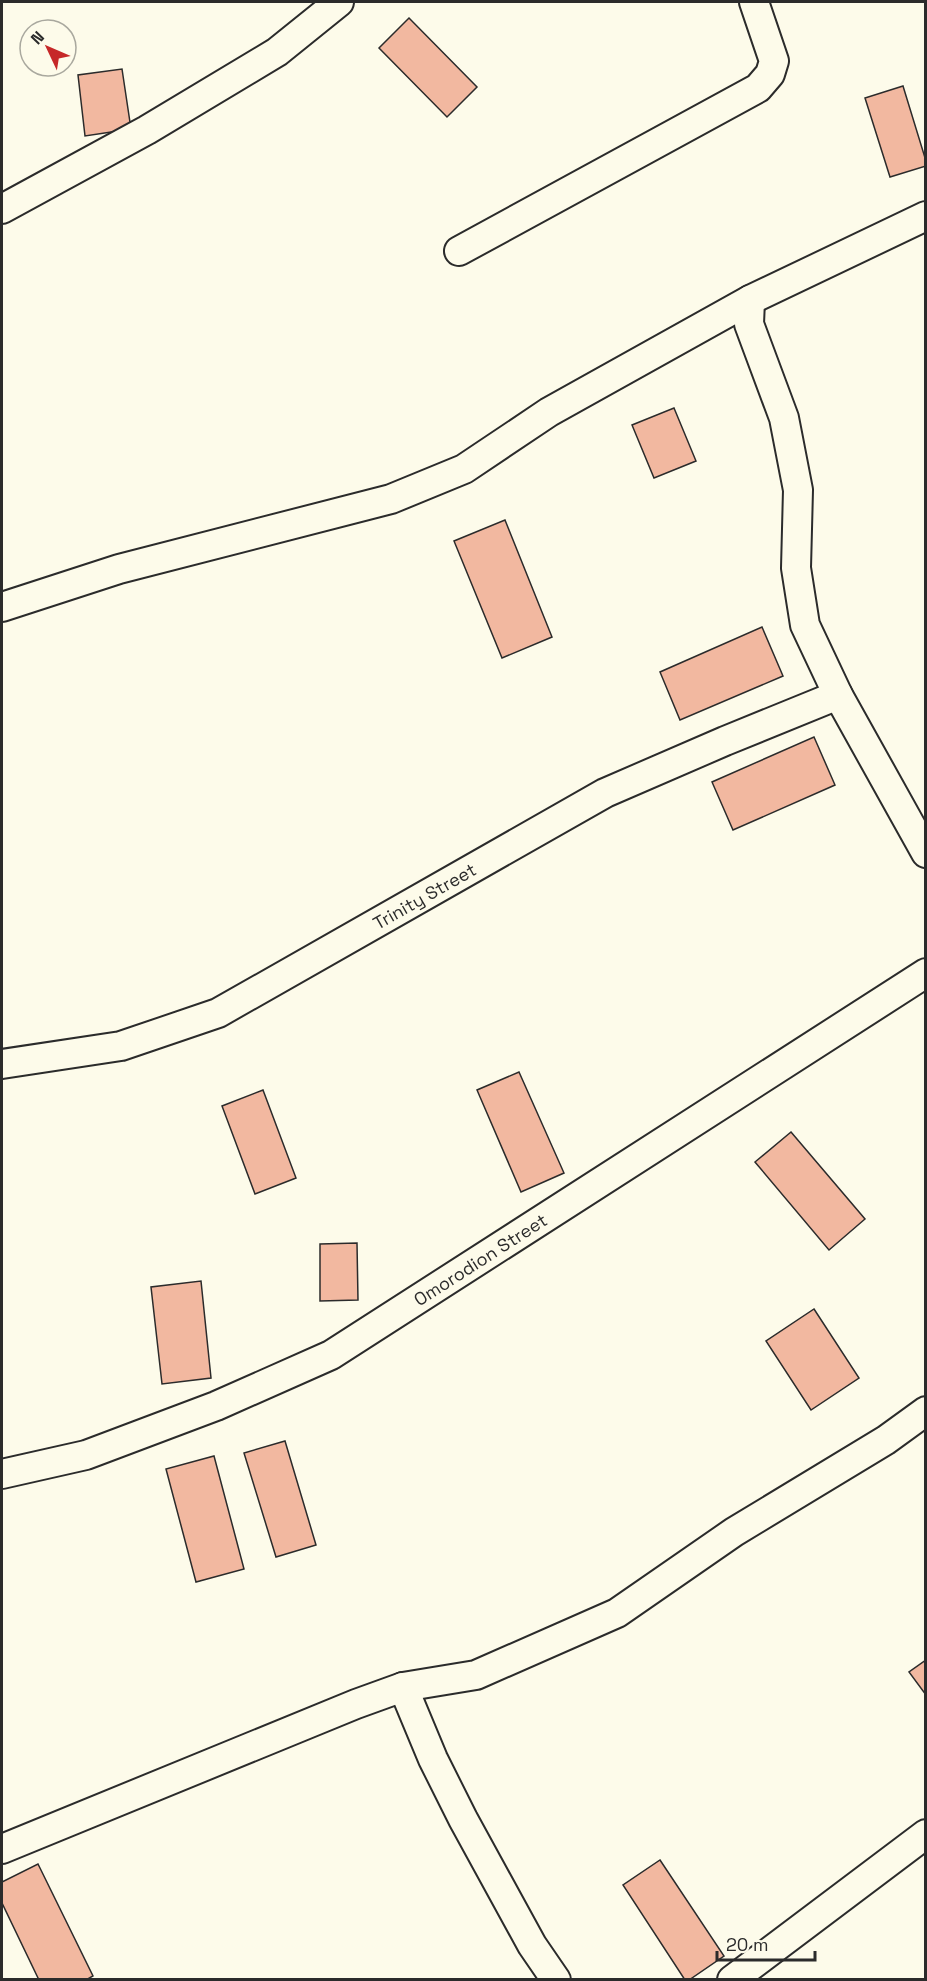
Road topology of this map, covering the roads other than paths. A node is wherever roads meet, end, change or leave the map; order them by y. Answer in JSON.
{"nodes":[{"id":1,"x":339,"y":2,"type":"edge"},
{"id":2,"x":754,"y":2,"type":"edge"},
{"id":3,"x":2,"y":209,"type":"edge"},
{"id":4,"x":926,"y":216,"type":"edge"},
{"id":5,"x":459,"y":251,"type":"dead end"},
{"id":6,"x":750,"y":300,"type":"junction"},
{"id":7,"x":2,"y":607,"type":"edge"},
{"id":8,"x":838,"y":695,"type":"junction"},
{"id":9,"x":926,"y":853,"type":"edge"},
{"id":10,"x":926,"y":973,"type":"edge"},
{"id":11,"x":2,"y":1065,"type":"edge"},
{"id":12,"x":926,"y":1411,"type":"edge"},
{"id":13,"x":2,"y":1474,"type":"edge"},
{"id":14,"x":403,"y":1687,"type":"junction"},
{"id":15,"x":926,"y":1834,"type":"edge"},
{"id":16,"x":2,"y":1849,"type":"edge"},
{"id":17,"x":556,"y":1980,"type":"edge"},
{"id":18,"x":732,"y":1980,"type":"edge"}],
"edges":[{"from":1,"to":3,"type":"street"},
{"from":2,"to":5,"type":"street"},
{"from":4,"to":6,"type":"street"},
{"from":6,"to":7,"type":"street"},
{"from":6,"to":8,"type":"street"},
{"from":8,"to":9,"type":"street"},
{"from":8,"to":11,"type":"street","name":"Trinity Street"},
{"from":10,"to":13,"type":"street","name":"Omorodion Street"},
{"from":12,"to":14,"type":"street"},
{"from":14,"to":16,"type":"street"},
{"from":14,"to":17,"type":"street"},
{"from":15,"to":18,"type":"street"}]}
